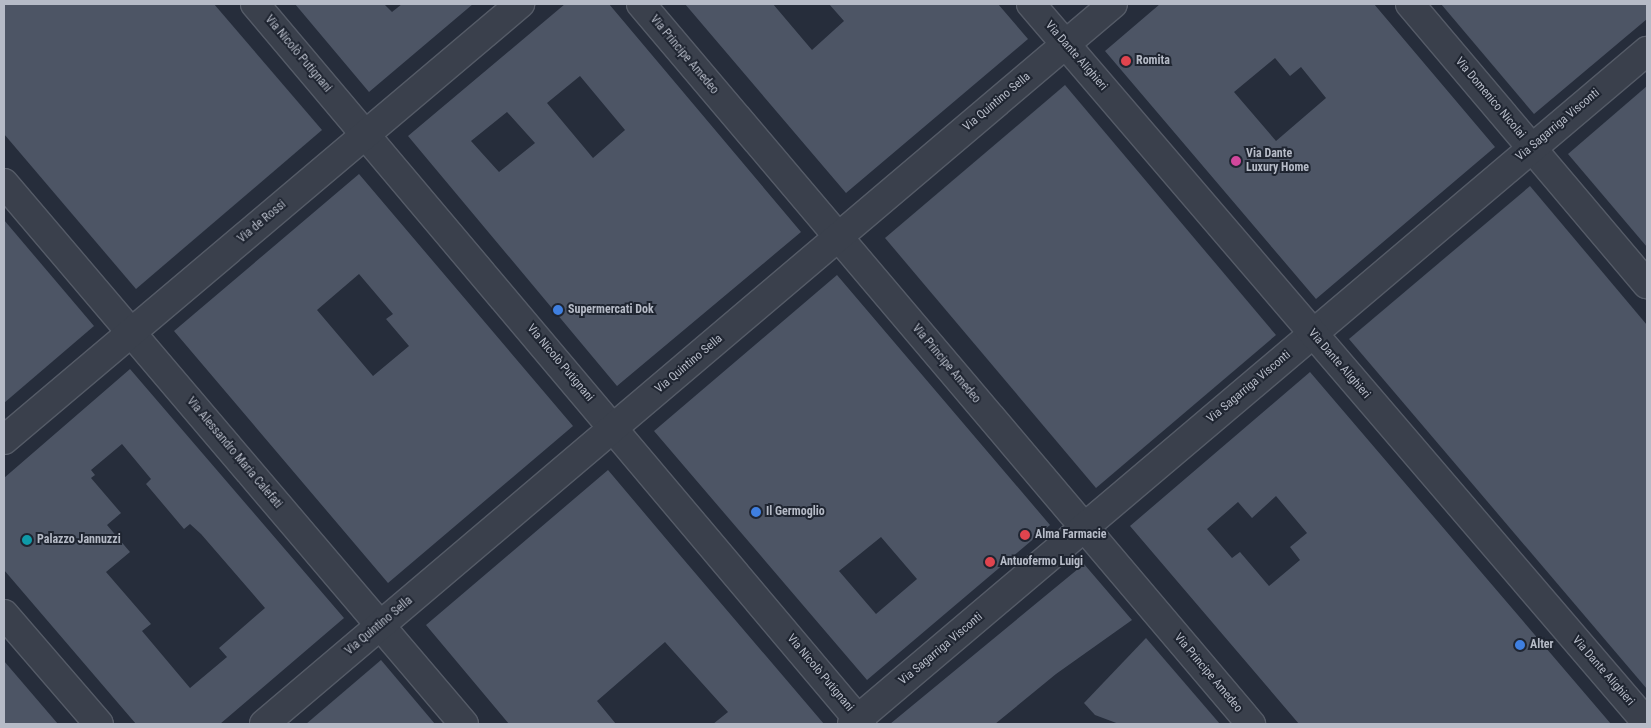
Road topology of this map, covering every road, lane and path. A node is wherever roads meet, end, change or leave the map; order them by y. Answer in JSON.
{"nodes":[{"id":1,"x":255,"y":4,"type":"edge"},
{"id":2,"x":520,"y":4,"type":"edge"},
{"id":3,"x":641,"y":4,"type":"edge"},
{"id":4,"x":1031,"y":4,"type":"edge"},
{"id":5,"x":1113,"y":4,"type":"edge"},
{"id":6,"x":1410,"y":4,"type":"edge"},
{"id":7,"x":1066,"y":44,"type":"junction"},
{"id":8,"x":1647,"y":51,"type":"edge"},
{"id":9,"x":365,"y":134,"type":"junction"},
{"id":10,"x":1532,"y":149,"type":"junction"},
{"id":11,"x":4,"y":183,"type":"edge"},
{"id":12,"x":838,"y":237,"type":"junction"},
{"id":13,"x":1647,"y":284,"type":"edge"},
{"id":14,"x":130,"y":332,"type":"junction"},
{"id":15,"x":1312,"y":332,"type":"junction"},
{"id":16,"x":614,"y":427,"type":"junction"},
{"id":17,"x":4,"y":440,"type":"edge"},
{"id":18,"x":1084,"y":527,"type":"junction"},
{"id":19,"x":4,"y":614,"type":"edge"},
{"id":20,"x":380,"y":626,"type":"junction"},
{"id":21,"x":858,"y":723,"type":"edge"},
{"id":22,"x":1647,"y":723,"type":"edge"},
{"id":23,"x":99,"y":724,"type":"edge"},
{"id":24,"x":264,"y":724,"type":"edge"},
{"id":25,"x":464,"y":724,"type":"edge"},
{"id":26,"x":1251,"y":724,"type":"edge"}],
"edges":[{"from":1,"to":9,"type":"street","name":"Via Nicolò Putignani"},
{"from":2,"to":9,"type":"street","name":"Via de Rossi"},
{"from":3,"to":12,"type":"street","name":"Via Principe Amedeo"},
{"from":4,"to":7,"type":"street","name":"Via Dante Alighieri"},
{"from":5,"to":7,"type":"street","name":"Via Quintino Sella"},
{"from":6,"to":10,"type":"street","name":"Via Domenico Nicolai"},
{"from":7,"to":12,"type":"street","name":"Via Quintino Sella"},
{"from":7,"to":15,"type":"street","name":"Via Dante Alighieri"},
{"from":8,"to":10,"type":"street","name":"Via Sagarriga Visconti"},
{"from":9,"to":14,"type":"street","name":"Via de Rossi"},
{"from":9,"to":16,"type":"street","name":"Via Nicolò Putignani"},
{"from":10,"to":13,"type":"street","name":"Via Domenico Nicolai"},
{"from":10,"to":15,"type":"street","name":"Via Sagarriga Visconti"},
{"from":11,"to":14,"type":"street","name":"Via Alessandro Maria Calefati"},
{"from":12,"to":16,"type":"street","name":"Via Quintino Sella"},
{"from":12,"to":18,"type":"street","name":"Via Principe Amedeo"},
{"from":14,"to":17,"type":"street","name":"Via de Rossi"},
{"from":14,"to":20,"type":"street","name":"Via Alessandro Maria Calefati"},
{"from":15,"to":18,"type":"street","name":"Via Sagarriga Visconti"},
{"from":15,"to":22,"type":"street","name":"Via Dante Alighieri"},
{"from":16,"to":20,"type":"street","name":"Via Quintino Sella"},
{"from":16,"to":21,"type":"street","name":"Via Nicolò Putignani"},
{"from":18,"to":21,"type":"street","name":"Via Sagarriga Visconti"},
{"from":18,"to":26,"type":"street","name":"Via Principe Amedeo"},
{"from":19,"to":23,"type":"street"},
{"from":20,"to":24,"type":"street","name":"Via Quintino Sella"},
{"from":20,"to":25,"type":"street","name":"Via Alessandro Maria Calefati"}]}
